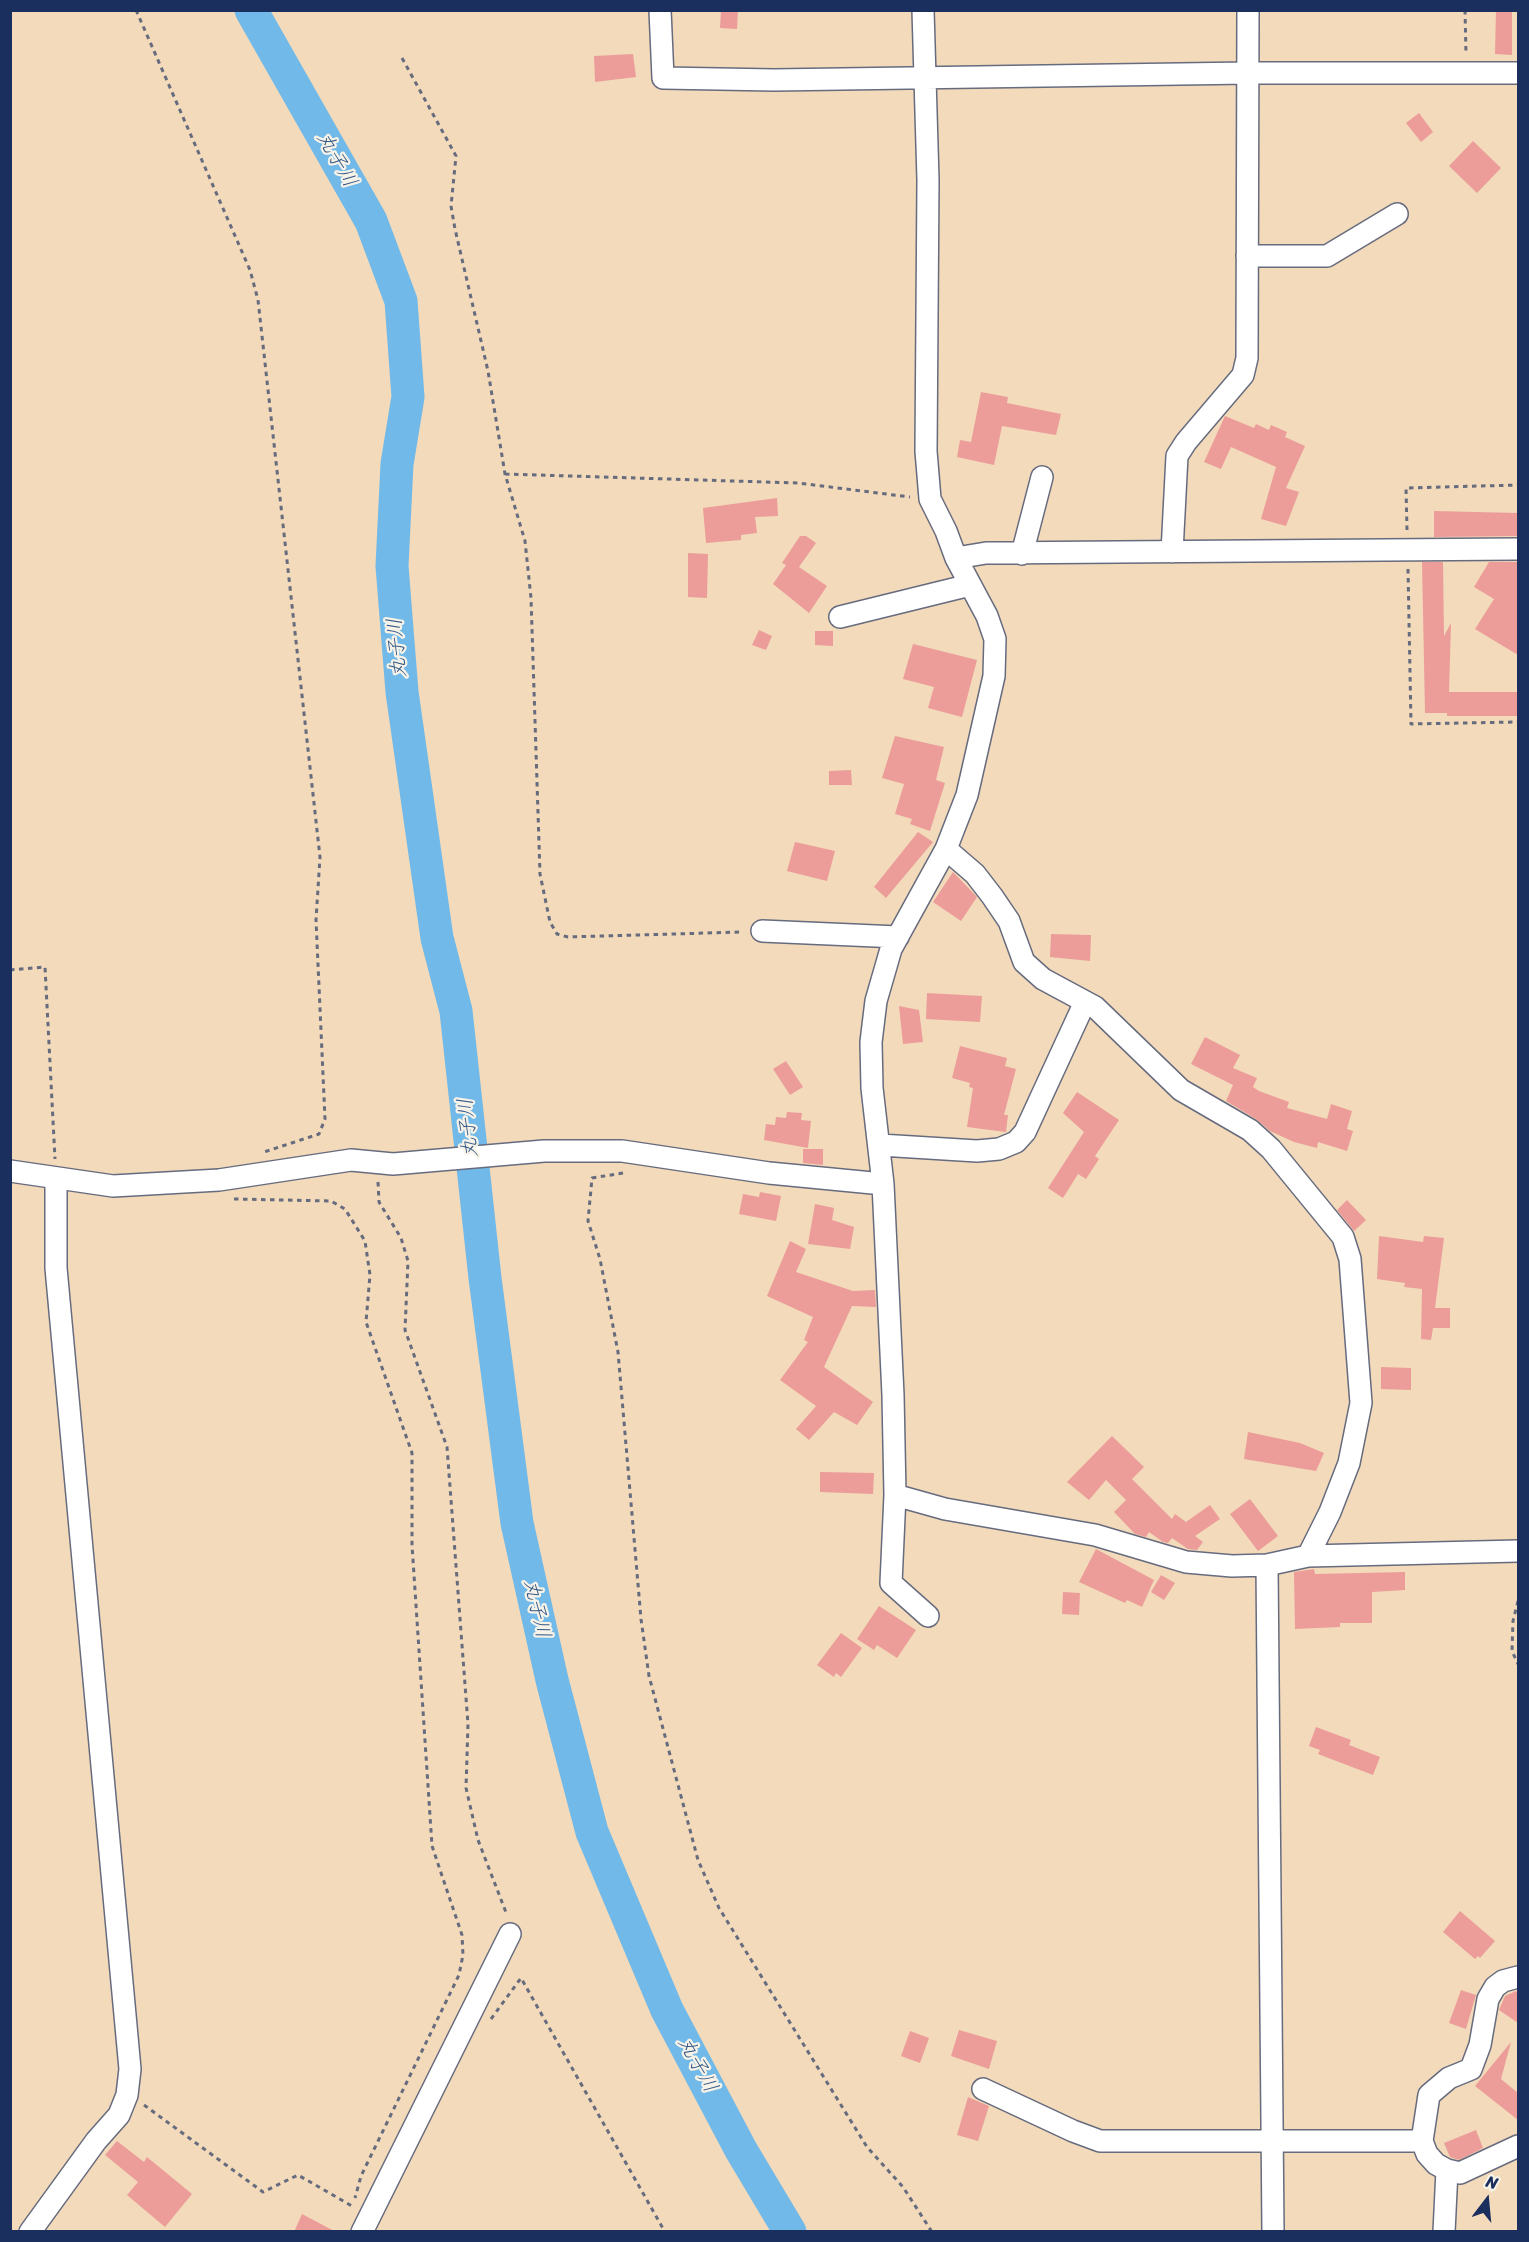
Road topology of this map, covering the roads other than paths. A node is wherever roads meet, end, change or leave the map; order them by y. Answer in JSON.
{"nodes":[{"id":1,"x":660,"y":10,"type":"edge"},
{"id":2,"x":923,"y":10,"type":"edge"},
{"id":3,"x":1248,"y":10,"type":"edge"},
{"id":4,"x":1248,"y":73,"type":"junction"},
{"id":5,"x":1518,"y":73,"type":"edge"},
{"id":6,"x":924,"y":78,"type":"junction"},
{"id":7,"x":1397,"y":214,"type":"dead end"},
{"id":8,"x":1247,"y":256,"type":"junction"},
{"id":9,"x":1042,"y":477,"type":"dead end"},
{"id":10,"x":1518,"y":549,"type":"edge"},
{"id":11,"x":1172,"y":552,"type":"junction"},
{"id":12,"x":1022,"y":554,"type":"junction"},
{"id":13,"x":956,"y":558,"type":"junction"},
{"id":14,"x":970,"y":585,"type":"junction"},
{"id":15,"x":840,"y":617,"type":"dead end"},
{"id":16,"x":946,"y":849,"type":"junction"},
{"id":17,"x":762,"y":931,"type":"road end"},
{"id":18,"x":898,"y":937,"type":"junction"},
{"id":19,"x":1085,"y":1002,"type":"junction"},
{"id":20,"x":880,"y":1146,"type":"junction"},
{"id":21,"x":10,"y":1171,"type":"edge"},
{"id":22,"x":56,"y":1179,"type":"junction"},
{"id":23,"x":883,"y":1184,"type":"junction"},
{"id":24,"x":895,"y":1495,"type":"junction"},
{"id":25,"x":1518,"y":1551,"type":"edge"},
{"id":26,"x":1308,"y":1556,"type":"junction"},
{"id":27,"x":1267,"y":1565,"type":"junction"},
{"id":28,"x":928,"y":1616,"type":"dead end"},
{"id":29,"x":510,"y":1934,"type":"road end"},
{"id":30,"x":1518,"y":1977,"type":"edge"},
{"id":31,"x":983,"y":2090,"type":"dead end"},
{"id":32,"x":1422,"y":2141,"type":"junction"},
{"id":33,"x":1271,"y":2142,"type":"junction"},
{"id":34,"x":1518,"y":2146,"type":"edge"},
{"id":35,"x":1447,"y":2170,"type":"junction"},
{"id":36,"x":30,"y":2232,"type":"edge"},
{"id":37,"x":362,"y":2232,"type":"edge"},
{"id":38,"x":1273,"y":2232,"type":"edge"},
{"id":39,"x":1444,"y":2232,"type":"edge"}],
"edges":[{"from":1,"to":6,"type":"street"},
{"from":2,"to":6,"type":"street"},
{"from":3,"to":4,"type":"street"},
{"from":4,"to":5,"type":"street"},
{"from":4,"to":6,"type":"street"},
{"from":4,"to":8,"type":"street"},
{"from":6,"to":13,"type":"street"},
{"from":7,"to":8,"type":"street"},
{"from":8,"to":11,"type":"street"},
{"from":9,"to":12,"type":"street"},
{"from":10,"to":11,"type":"street"},
{"from":11,"to":12,"type":"street"},
{"from":12,"to":13,"type":"street"},
{"from":13,"to":14,"type":"street"},
{"from":14,"to":15,"type":"street"},
{"from":14,"to":16,"type":"street"},
{"from":16,"to":18,"type":"street"},
{"from":16,"to":19,"type":"street"},
{"from":17,"to":18,"type":"street"},
{"from":18,"to":20,"type":"street"},
{"from":19,"to":20,"type":"street"},
{"from":19,"to":26,"type":"street"},
{"from":20,"to":23,"type":"street"},
{"from":21,"to":22,"type":"street"},
{"from":22,"to":23,"type":"street"},
{"from":22,"to":36,"type":"street"},
{"from":23,"to":24,"type":"street"},
{"from":24,"to":27,"type":"street"},
{"from":24,"to":28,"type":"street"},
{"from":25,"to":26,"type":"street"},
{"from":26,"to":27,"type":"street"},
{"from":27,"to":33,"type":"street"},
{"from":29,"to":37,"type":"street"},
{"from":30,"to":32,"type":"street"},
{"from":31,"to":33,"type":"street"},
{"from":32,"to":33,"type":"street"},
{"from":32,"to":35,"type":"street"},
{"from":33,"to":38,"type":"street"},
{"from":34,"to":35,"type":"street"},
{"from":35,"to":39,"type":"street"}]}
